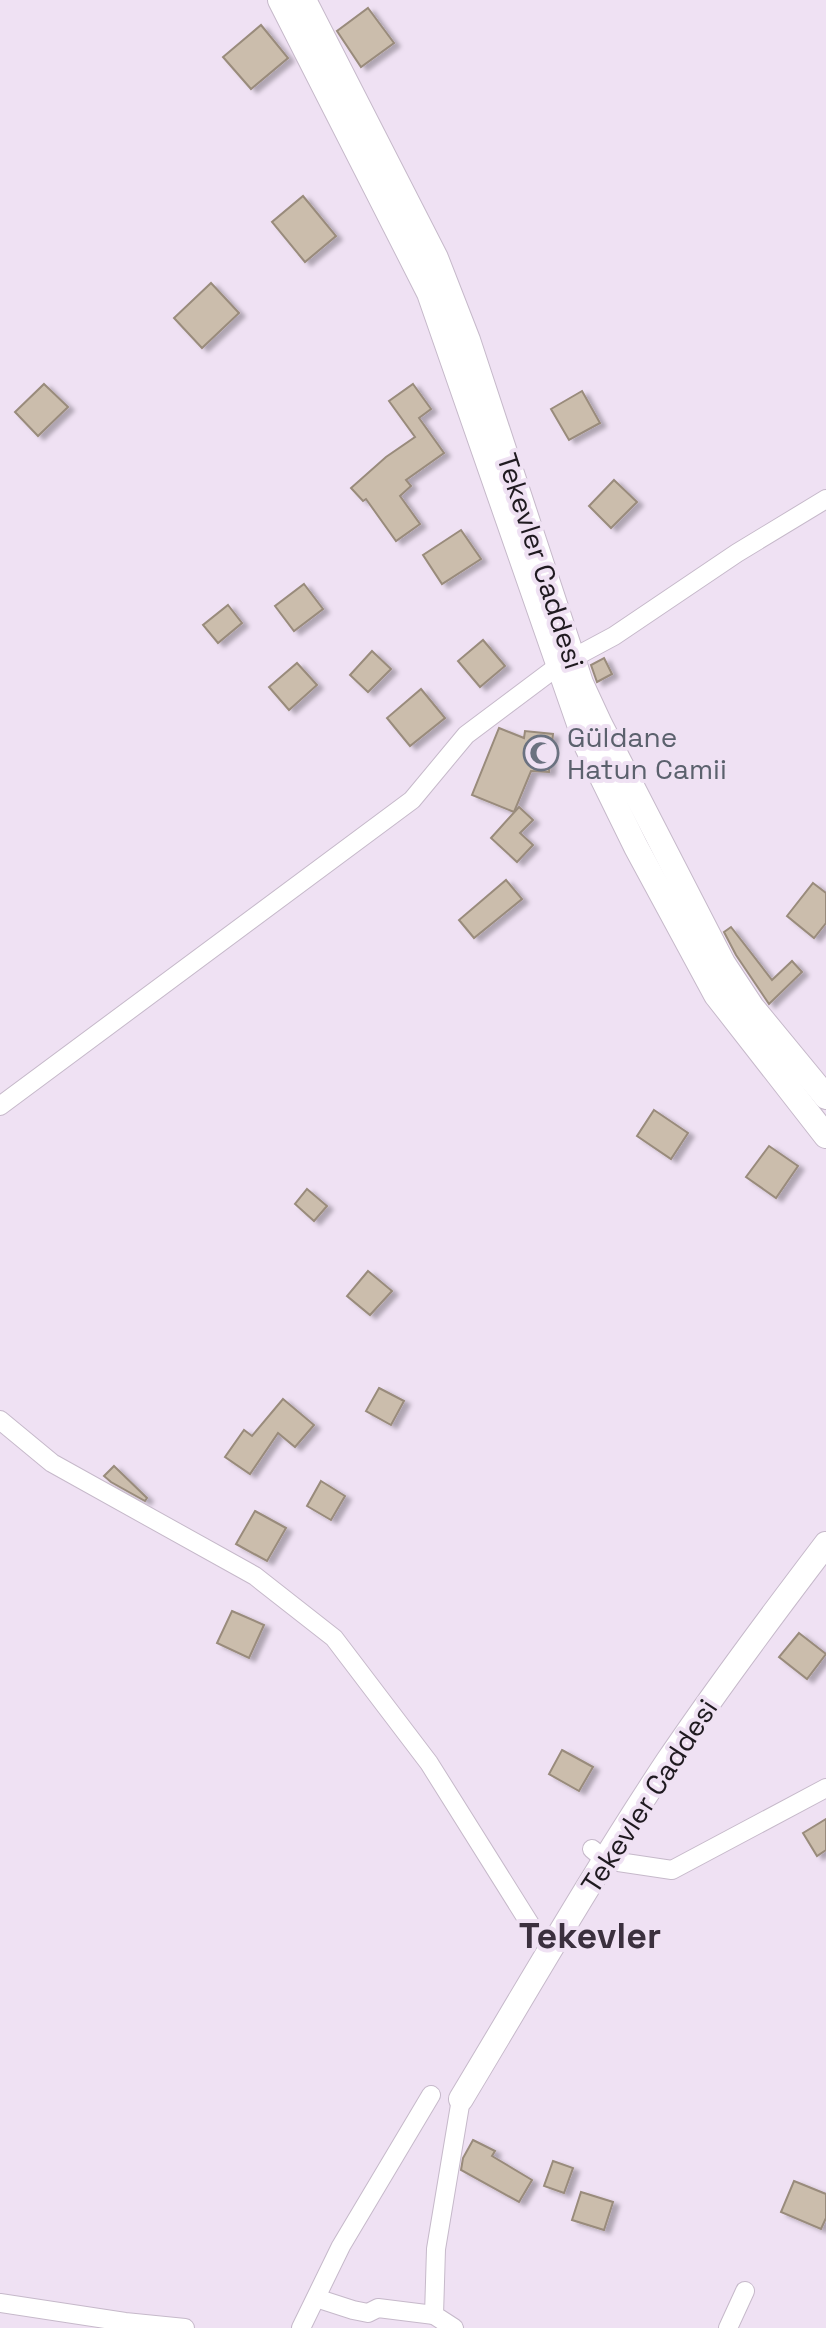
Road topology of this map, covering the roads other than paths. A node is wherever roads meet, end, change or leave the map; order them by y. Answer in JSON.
{"nodes":[{"id":1,"x":280,"y":0,"type":"edge"},
{"id":2,"x":304,"y":0,"type":"edge"},
{"id":3,"x":826,"y":499,"type":"edge"},
{"id":4,"x":566,"y":662,"type":"junction"},
{"id":5,"x":826,"y":1097,"type":"edge"},
{"id":6,"x":0,"y":1106,"type":"edge"},
{"id":7,"x":826,"y":1136,"type":"edge"},
{"id":8,"x":0,"y":1420,"type":"edge"},
{"id":9,"x":826,"y":1544,"type":"edge"},
{"id":10,"x":826,"y":1788,"type":"edge"},
{"id":11,"x":599,"y":1855,"type":"junction"},
{"id":12,"x":535,"y":1932,"type":"dead end"},
{"id":13,"x":431,"y":2095,"type":"dead end"},
{"id":14,"x":461,"y":2099,"type":"joint"},
{"id":15,"x":745,"y":2291,"type":"dead end"},
{"id":16,"x":316,"y":2298,"type":"junction"},
{"id":17,"x":0,"y":2303,"type":"edge"},
{"id":18,"x":434,"y":2315,"type":"junction"},
{"id":19,"x":185,"y":2328,"type":"edge"},
{"id":20,"x":301,"y":2328,"type":"edge"},
{"id":21,"x":454,"y":2328,"type":"edge"},
{"id":22,"x":728,"y":2328,"type":"edge"}],
"edges":[{"from":1,"to":4,"type":"street"},
{"from":2,"to":4,"type":"street","name":"Tekevler Caddesi"},
{"from":3,"to":4,"type":"street"},
{"from":4,"to":5,"type":"street","name":"Tekevler Caddesi"},
{"from":4,"to":6,"type":"street"},
{"from":4,"to":7,"type":"street"},
{"from":8,"to":12,"type":"street"},
{"from":9,"to":11,"type":"street","name":"Tekevler Caddesi"},
{"from":10,"to":11,"type":"street"},
{"from":11,"to":14,"type":"street","name":"Tekevler Caddesi"},
{"from":13,"to":16,"type":"street"},
{"from":14,"to":18,"type":"street"},
{"from":15,"to":22,"type":"street"},
{"from":16,"to":18,"type":"street"},
{"from":16,"to":20,"type":"street"},
{"from":17,"to":19,"type":"street"},
{"from":18,"to":21,"type":"street"}]}
